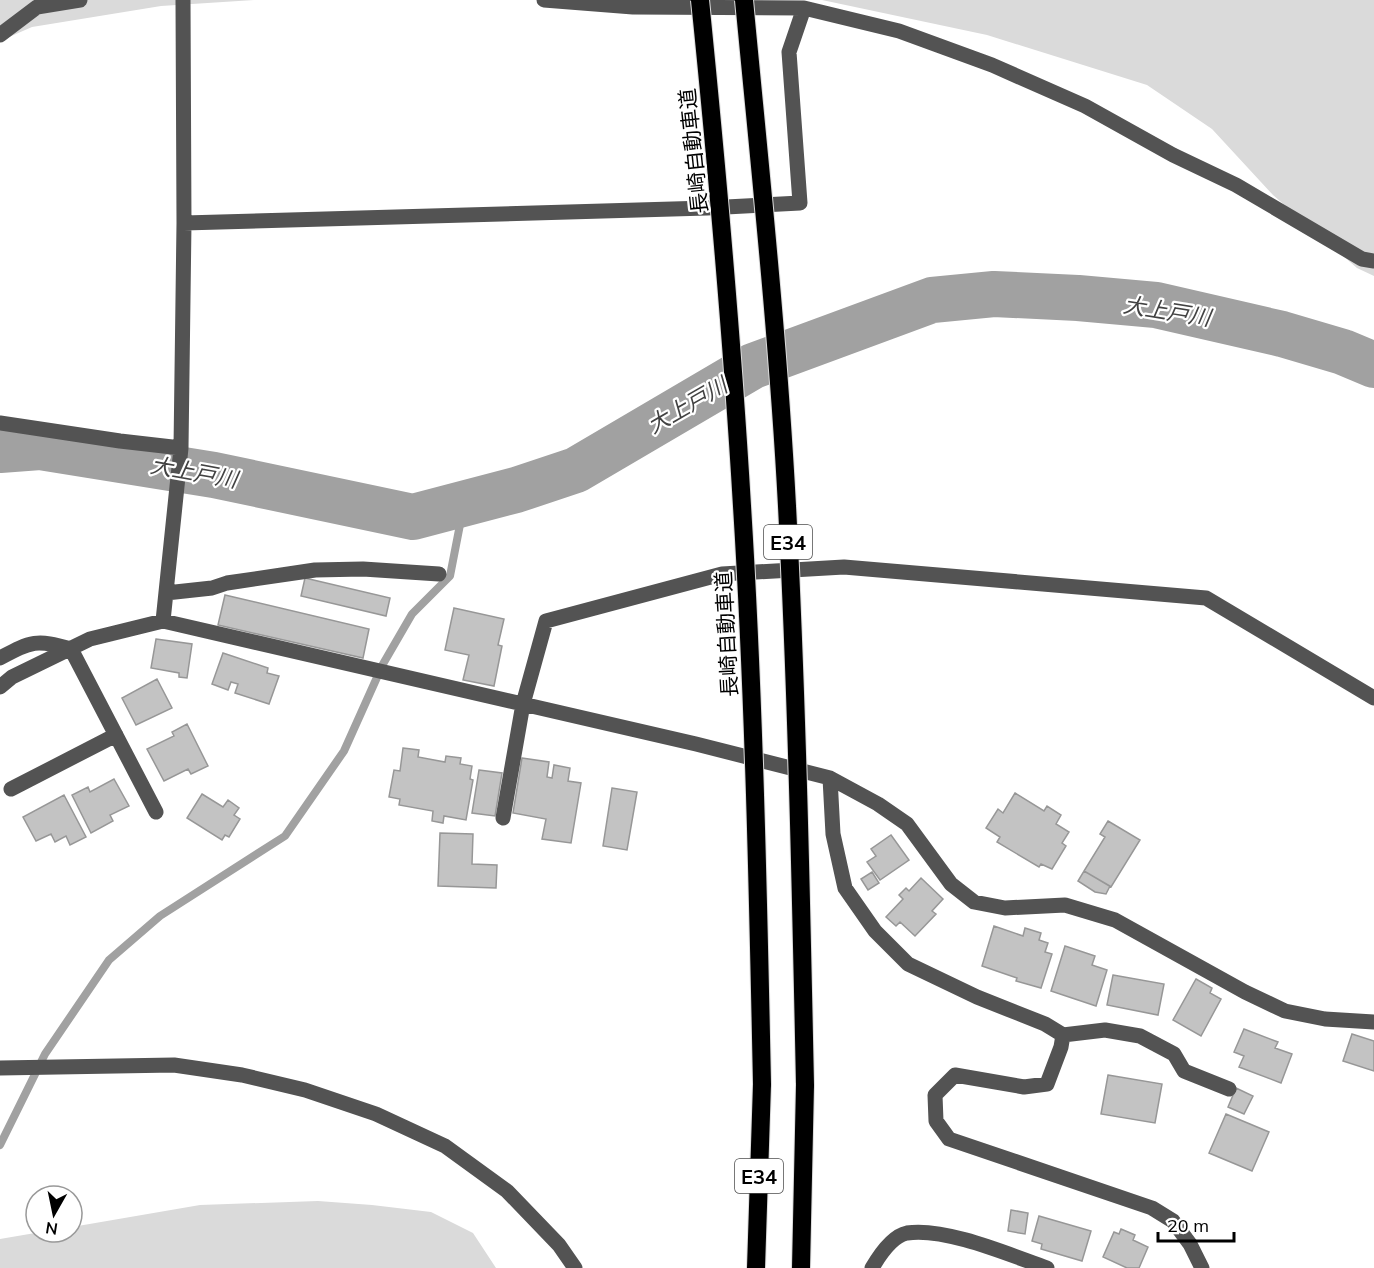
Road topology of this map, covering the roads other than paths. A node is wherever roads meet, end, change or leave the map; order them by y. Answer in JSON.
{"nodes":[{"id":1,"x":80,"y":0,"type":"edge"},
{"id":2,"x":183,"y":0,"type":"edge"},
{"id":3,"x":544,"y":0,"type":"edge"},
{"id":4,"x":700,"y":0,"type":"edge"},
{"id":5,"x":744,"y":0,"type":"edge"},
{"id":6,"x":804,"y":8,"type":"junction"},
{"id":7,"x":0,"y":35,"type":"edge"},
{"id":8,"x":184,"y":223,"type":"junction"},
{"id":9,"x":1374,"y":261,"type":"edge"},
{"id":10,"x":0,"y":423,"type":"edge"},
{"id":11,"x":181,"y":448,"type":"junction"},
{"id":12,"x":439,"y":574,"type":"dead end"},
{"id":13,"x":166,"y":593,"type":"junction"},
{"id":14,"x":163,"y":621,"type":"junction"},
{"id":15,"x":71,"y":649,"type":"junction"},
{"id":16,"x":0,"y":658,"type":"edge"},
{"id":17,"x":0,"y":687,"type":"edge"},
{"id":18,"x":1374,"y":698,"type":"edge"},
{"id":19,"x":523,"y":704,"type":"junction"},
{"id":20,"x":116,"y":735,"type":"junction"},
{"id":21,"x":830,"y":778,"type":"junction"},
{"id":22,"x":11,"y":789,"type":"dead end"},
{"id":23,"x":156,"y":812,"type":"dead end"},
{"id":24,"x":503,"y":818,"type":"dead end"},
{"id":25,"x":1374,"y":1022,"type":"edge"},
{"id":26,"x":1063,"y":1035,"type":"junction"},
{"id":27,"x":0,"y":1068,"type":"edge"},
{"id":28,"x":1229,"y":1089,"type":"dead end"},
{"id":29,"x":575,"y":1268,"type":"edge"},
{"id":30,"x":756,"y":1268,"type":"edge"},
{"id":31,"x":801,"y":1268,"type":"edge"},
{"id":32,"x":872,"y":1268,"type":"edge"},
{"id":33,"x":1047,"y":1268,"type":"edge"},
{"id":34,"x":1202,"y":1268,"type":"edge"}],
"edges":[{"from":1,"to":7,"type":"street"},
{"from":2,"to":8,"type":"street"},
{"from":3,"to":6,"type":"street"},
{"from":4,"to":30,"type":"highway","name":"長崎自動車道","number":"E34","bridge":true},
{"from":5,"to":31,"type":"highway","number":"E34","bridge":true},
{"from":6,"to":8,"type":"street"},
{"from":6,"to":9,"type":"street"},
{"from":8,"to":11,"type":"street"},
{"from":10,"to":11,"type":"street"},
{"from":11,"to":13,"type":"street"},
{"from":12,"to":13,"type":"street"},
{"from":13,"to":14,"type":"street"},
{"from":14,"to":15,"type":"street"},
{"from":14,"to":19,"type":"street"},
{"from":15,"to":16,"type":"street"},
{"from":15,"to":17,"type":"street"},
{"from":15,"to":20,"type":"street"},
{"from":18,"to":19,"type":"street"},
{"from":19,"to":21,"type":"street"},
{"from":19,"to":24,"type":"street"},
{"from":20,"to":22,"type":"street"},
{"from":20,"to":23,"type":"street"},
{"from":21,"to":25,"type":"street"},
{"from":21,"to":26,"type":"street"},
{"from":26,"to":28,"type":"street"},
{"from":26,"to":34,"type":"street"},
{"from":27,"to":29,"type":"street"},
{"from":32,"to":33,"type":"street"}]}
